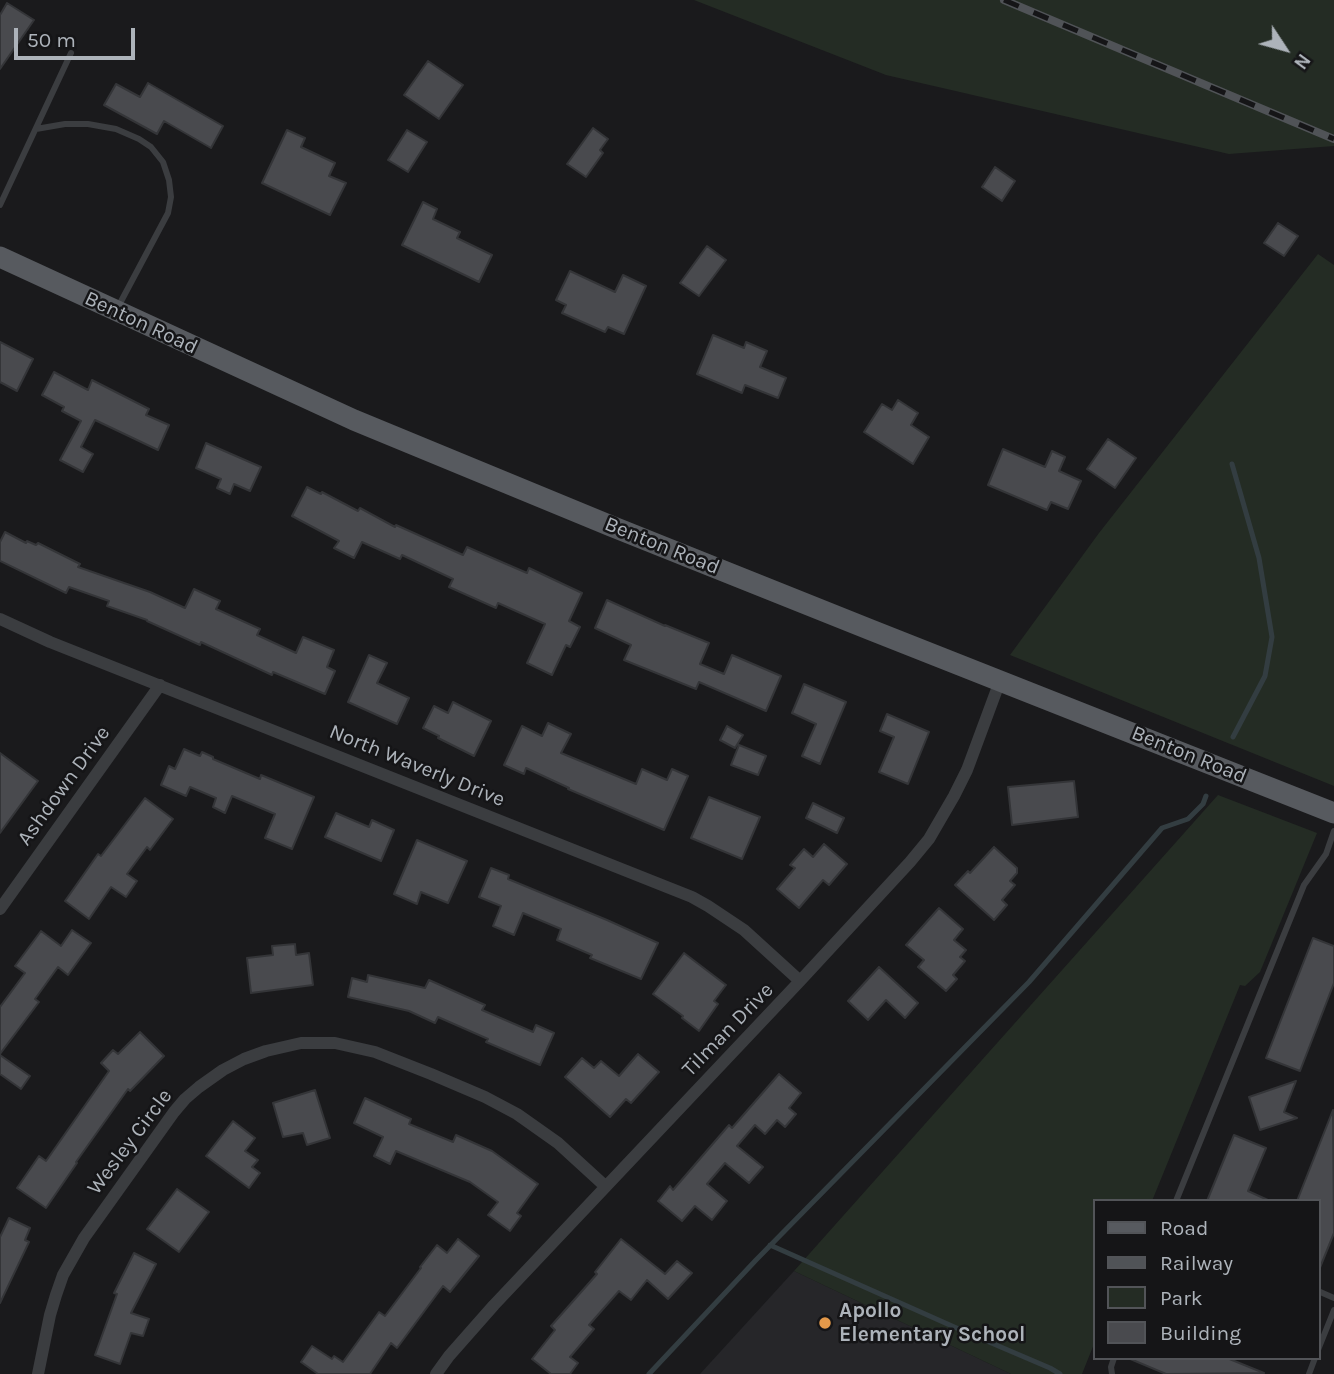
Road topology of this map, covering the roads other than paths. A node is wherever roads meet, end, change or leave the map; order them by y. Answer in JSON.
{"nodes":[{"id":1,"x":72,"y":53,"type":"dead end"},
{"id":2,"x":36,"y":129,"type":"junction"},
{"id":3,"x":0,"y":205,"type":"edge"},
{"id":4,"x":0,"y":257,"type":"edge"},
{"id":5,"x":116,"y":311,"type":"junction"},
{"id":6,"x":0,"y":619,"type":"edge"},
{"id":7,"x":1000,"y":681,"type":"junction"},
{"id":8,"x":160,"y":685,"type":"junction"},
{"id":9,"x":1334,"y":813,"type":"edge"},
{"id":10,"x":1334,"y":831,"type":"edge"},
{"id":11,"x":0,"y":909,"type":"edge"},
{"id":12,"x":800,"y":982,"type":"junction"},
{"id":13,"x":606,"y":1186,"type":"junction"},
{"id":14,"x":1177,"y":1199,"type":"edge"},
{"id":15,"x":1334,"y":1310,"type":"edge"},
{"id":16,"x":1320,"y":1345,"type":"edge"},
{"id":17,"x":38,"y":1374,"type":"edge"},
{"id":18,"x":436,"y":1374,"type":"edge"}],
"edges":[{"from":1,"to":2,"type":"lane"},
{"from":2,"to":3,"type":"lane"},
{"from":2,"to":5,"type":"lane"},
{"from":4,"to":5,"type":"main road","name":"Benton Road"},
{"from":5,"to":7,"type":"main road","name":"Benton Road"},
{"from":6,"to":8,"type":"street","name":"North Waverly Drive"},
{"from":7,"to":9,"type":"main road","name":"Benton Road"},
{"from":7,"to":12,"type":"street","name":"Tilman Drive"},
{"from":8,"to":11,"type":"street","name":"Ashdown Drive"},
{"from":8,"to":12,"type":"street","name":"North Waverly Drive"},
{"from":10,"to":14,"type":"lane"},
{"from":12,"to":13,"type":"street","name":"Tilman Drive"},
{"from":13,"to":17,"type":"street","name":"Wesley Circle"},
{"from":13,"to":18,"type":"street","name":"Tilman Drive"},
{"from":15,"to":16,"type":"lane"}]}
